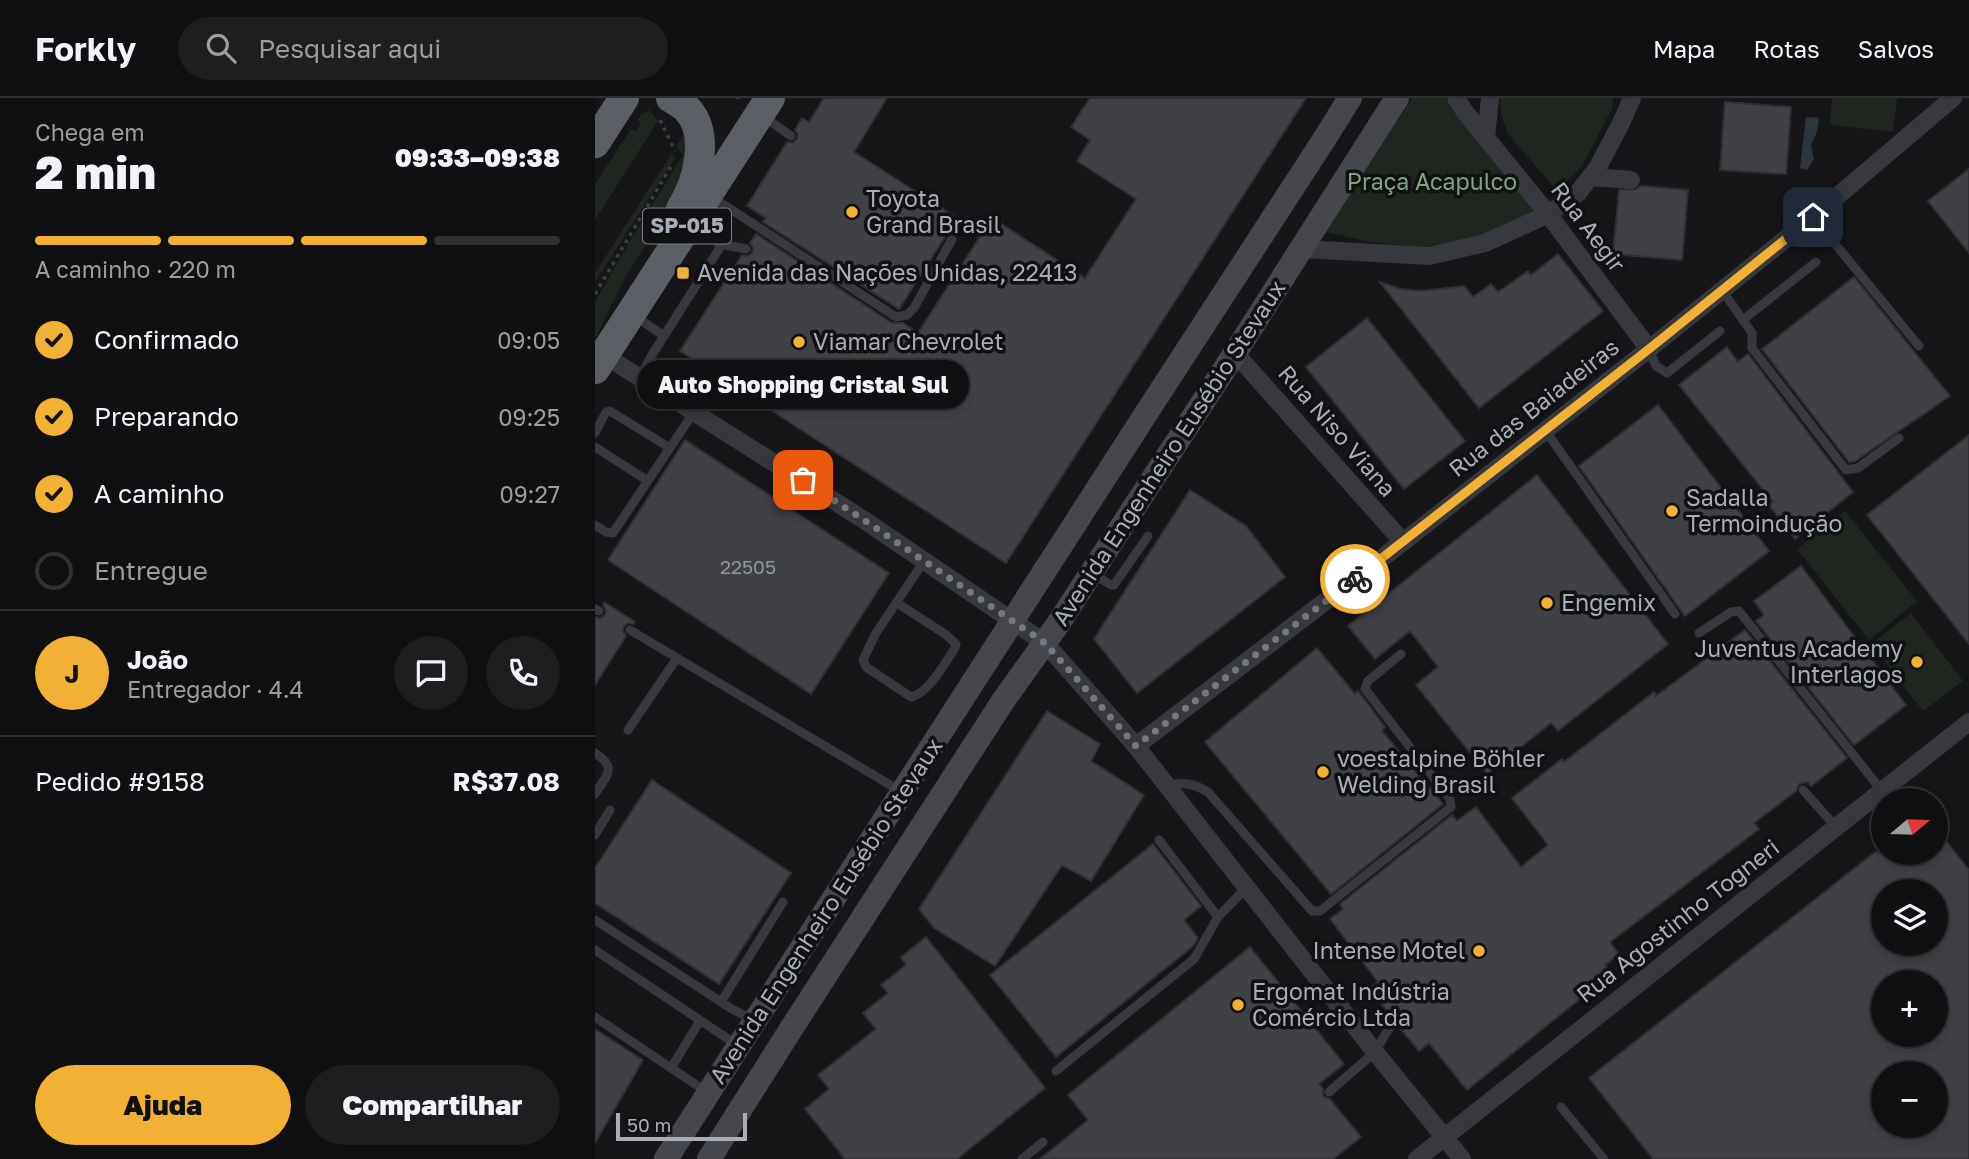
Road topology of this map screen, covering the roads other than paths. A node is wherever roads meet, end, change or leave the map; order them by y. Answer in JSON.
{"nodes":[{"id":1,"x":624,"y":98,"type":"edge"},
{"id":2,"x":1350,"y":98,"type":"edge"},
{"id":3,"x":1397,"y":98,"type":"edge"},
{"id":4,"x":1456,"y":98,"type":"edge"},
{"id":5,"x":1490,"y":98,"type":"edge"},
{"id":6,"x":1632,"y":98,"type":"edge"},
{"id":7,"x":1953,"y":98,"type":"edge"},
{"id":8,"x":751,"y":102,"type":"edge"},
{"id":9,"x":663,"y":106,"type":"edge"},
{"id":10,"x":791,"y":136,"type":"dead end"},
{"id":11,"x":1486,"y":137,"type":"junction"},
{"id":12,"x":1325,"y":138,"type":"junction"},
{"id":13,"x":595,"y":143,"type":"edge"},
{"id":14,"x":1350,"y":174,"type":"junction"},
{"id":15,"x":1591,"y":177,"type":"junction"},
{"id":16,"x":1631,"y":180,"type":"dead end"},
{"id":17,"x":703,"y":201,"type":"junction"},
{"id":18,"x":1548,"y":214,"type":"junction"},
{"id":19,"x":1813,"y":217,"type":"junction"},
{"id":20,"x":952,"y":239,"type":"dead end"},
{"id":21,"x":720,"y":244,"type":"junction"},
{"id":22,"x":1302,"y":249,"type":"junction"},
{"id":23,"x":745,"y":250,"type":"dead end"},
{"id":24,"x":1816,"y":262,"type":"dead end"},
{"id":25,"x":1722,"y":290,"type":"junction"},
{"id":26,"x":1744,"y":319,"type":"junction"},
{"id":27,"x":625,"y":321,"type":"junction"},
{"id":28,"x":1720,"y":331,"type":"dead end"},
{"id":29,"x":664,"y":336,"type":"junction"},
{"id":30,"x":1919,"y":346,"type":"dead end"},
{"id":31,"x":1649,"y":349,"type":"junction"},
{"id":32,"x":1235,"y":353,"type":"junction"},
{"id":33,"x":600,"y":362,"type":"edge"},
{"id":34,"x":641,"y":377,"type":"junction"},
{"id":35,"x":694,"y":412,"type":"junction"},
{"id":36,"x":1545,"y":430,"type":"junction"},
{"id":37,"x":595,"y":433,"type":"edge"},
{"id":38,"x":1899,"y":438,"type":"dead end"},
{"id":39,"x":595,"y":447,"type":"edge"},
{"id":40,"x":670,"y":448,"type":"junction"},
{"id":41,"x":647,"y":481,"type":"junction"},
{"id":42,"x":595,"y":525,"type":"edge"},
{"id":43,"x":1148,"y":536,"type":"dead end"},
{"id":44,"x":1403,"y":542,"type":"junction"},
{"id":45,"x":924,"y":561,"type":"junction"},
{"id":46,"x":1092,"y":573,"type":"junction"},
{"id":47,"x":897,"y":603,"type":"junction"},
{"id":48,"x":1675,"y":614,"type":"dead end"},
{"id":49,"x":1013,"y":620,"type":"junction"},
{"id":50,"x":630,"y":629,"type":"dead end"},
{"id":51,"x":1699,"y":633,"type":"dead end"},
{"id":52,"x":1045,"y":643,"type":"junction"},
{"id":53,"x":1401,"y":654,"type":"dead end"},
{"id":54,"x":677,"y":658,"type":"junction"},
{"id":55,"x":1969,"y":722,"type":"edge"},
{"id":56,"x":628,"y":730,"type":"dead end"},
{"id":57,"x":1136,"y":746,"type":"junction"},
{"id":58,"x":595,"y":753,"type":"edge"},
{"id":59,"x":1168,"y":785,"type":"junction"},
{"id":60,"x":1879,"y":788,"type":"edge"},
{"id":61,"x":1887,"y":788,"type":"edge"},
{"id":62,"x":1803,"y":790,"type":"dead end"},
{"id":63,"x":902,"y":793,"type":"junction"},
{"id":64,"x":595,"y":794,"type":"edge"},
{"id":65,"x":1871,"y":800,"type":"edge"},
{"id":66,"x":610,"y":810,"type":"dead end"},
{"id":67,"x":1836,"y":827,"type":"junction"},
{"id":68,"x":595,"y":835,"type":"edge"},
{"id":69,"x":1159,"y":840,"type":"dead end"},
{"id":70,"x":1247,"y":887,"type":"junction"},
{"id":71,"x":783,"y":902,"type":"dead end"},
{"id":72,"x":1218,"y":918,"type":"junction"},
{"id":73,"x":595,"y":920,"type":"edge"},
{"id":74,"x":595,"y":950,"type":"edge"},
{"id":75,"x":721,"y":1002,"type":"junction"},
{"id":76,"x":759,"y":1015,"type":"junction"},
{"id":77,"x":595,"y":1017,"type":"edge"},
{"id":78,"x":700,"y":1021,"type":"junction"},
{"id":79,"x":1395,"y":1023,"type":"dead end"},
{"id":80,"x":791,"y":1029,"type":"junction"},
{"id":81,"x":739,"y":1046,"type":"junction"},
{"id":82,"x":1375,"y":1052,"type":"junction"},
{"id":83,"x":671,"y":1068,"type":"junction"},
{"id":84,"x":1056,"y":1071,"type":"dead end"},
{"id":85,"x":712,"y":1087,"type":"junction"},
{"id":86,"x":1329,"y":1092,"type":"dead end"},
{"id":87,"x":742,"y":1106,"type":"junction"},
{"id":88,"x":1561,"y":1107,"type":"dead end"},
{"id":89,"x":1444,"y":1137,"type":"junction"},
{"id":90,"x":1043,"y":1142,"type":"dead end"},
{"id":91,"x":666,"y":1159,"type":"edge"},
{"id":92,"x":709,"y":1159,"type":"edge"},
{"id":93,"x":1022,"y":1159,"type":"edge"},
{"id":94,"x":1416,"y":1159,"type":"edge"},
{"id":95,"x":1462,"y":1159,"type":"edge"},
{"id":96,"x":1604,"y":1159,"type":"edge"}],
"edges":[{"from":1,"to":13,"type":"highway"},
{"from":2,"to":12,"type":"main road","name":"Avenida Engenheiro Eusébio Stevaux"},
{"from":3,"to":14,"type":"main road","name":"Avenida Engenheiro Eusébio Stevaux"},
{"from":4,"to":11,"type":"street","name":"Rua Aegir"},
{"from":5,"to":11,"type":"street"},
{"from":6,"to":15,"type":"street"},
{"from":7,"to":19,"type":"street","name":"Rua das Baiadeiras"},
{"from":8,"to":10,"type":"lane"},
{"from":8,"to":17,"type":"highway","number":"SP-015"},
{"from":9,"to":27,"type":"highway"},
{"from":11,"to":18,"type":"street","name":"Rua Aegir"},
{"from":12,"to":14,"type":"main road"},
{"from":12,"to":49,"type":"main road","name":"Avenida Engenheiro Eusébio Stevaux"},
{"from":14,"to":22,"type":"main road","name":"Avenida Engenheiro Eusébio Stevaux"},
{"from":15,"to":16,"type":"street"},
{"from":15,"to":18,"type":"street"},
{"from":17,"to":20,"type":"lane"},
{"from":17,"to":21,"type":"lane"},
{"from":17,"to":27,"type":"highway","number":"SP-015"},
{"from":18,"to":22,"type":"street"},
{"from":18,"to":31,"type":"street","name":"Rua Aegir"},
{"from":19,"to":25,"type":"street","name":"Rua das Baiadeiras"},
{"from":19,"to":30,"type":"lane"},
{"from":21,"to":23,"type":"lane"},
{"from":21,"to":29,"type":"lane"},
{"from":22,"to":32,"type":"main road","name":"Avenida Engenheiro Eusébio Stevaux"},
{"from":24,"to":26,"type":"lane"},
{"from":25,"to":26,"type":"lane"},
{"from":25,"to":31,"type":"street","name":"Rua das Baiadeiras"},
{"from":26,"to":38,"type":"lane"},
{"from":27,"to":29,"type":"lane"},
{"from":27,"to":33,"type":"highway","number":"SP-015"},
{"from":28,"to":31,"type":"lane"},
{"from":29,"to":34,"type":"lane"},
{"from":31,"to":36,"type":"street","name":"Rua das Baiadeiras"},
{"from":32,"to":44,"type":"street","name":"Rua Niso Viana"},
{"from":32,"to":46,"type":"main road","name":"Avenida Engenheiro Eusébio Stevaux"},
{"from":33,"to":34,"type":"street"},
{"from":34,"to":35,"type":"street"},
{"from":35,"to":40,"type":"lane"},
{"from":35,"to":45,"type":"street"},
{"from":36,"to":44,"type":"street","name":"Rua das Baiadeiras"},
{"from":36,"to":48,"type":"lane"},
{"from":37,"to":40,"type":"lane"},
{"from":39,"to":41,"type":"lane"},
{"from":40,"to":41,"type":"lane"},
{"from":41,"to":42,"type":"lane"},
{"from":43,"to":46,"type":"lane"},
{"from":44,"to":57,"type":"street","name":"Rua das Baiadeiras"},
{"from":45,"to":47,"type":"lane"},
{"from":45,"to":49,"type":"street"},
{"from":46,"to":52,"type":"main road","name":"Avenida Engenheiro Eusébio Stevaux"},
{"from":47,"to":47,"type":"lane"},
{"from":49,"to":52,"type":"street"},
{"from":49,"to":63,"type":"main road","name":"Avenida Engenheiro Eusébio Stevaux"},
{"from":50,"to":54,"type":"lane"},
{"from":51,"to":60,"type":"lane"},
{"from":52,"to":57,"type":"street"},
{"from":52,"to":80,"type":"main road","name":"Avenida Engenheiro Eusébio Stevaux"},
{"from":53,"to":59,"type":"lane"},
{"from":54,"to":56,"type":"lane"},
{"from":54,"to":63,"type":"lane"},
{"from":55,"to":61,"type":"street","name":"Rua Agostinho Togneri"},
{"from":57,"to":59,"type":"street"},
{"from":58,"to":64,"type":"lane"},
{"from":59,"to":70,"type":"street"},
{"from":62,"to":67,"type":"lane"},
{"from":63,"to":76,"type":"main road","name":"Avenida Engenheiro Eusébio Stevaux"},
{"from":65,"to":67,"type":"street","name":"Rua Agostinho Togneri"},
{"from":66,"to":68,"type":"lane"},
{"from":67,"to":89,"type":"street","name":"Rua Agostinho Togneri"},
{"from":69,"to":72,"type":"lane"},
{"from":70,"to":72,"type":"lane"},
{"from":70,"to":82,"type":"street"},
{"from":71,"to":75,"type":"lane"},
{"from":72,"to":84,"type":"lane"},
{"from":73,"to":75,"type":"lane"},
{"from":74,"to":78,"type":"lane"},
{"from":75,"to":76,"type":"lane"},
{"from":76,"to":80,"type":"main road"},
{"from":76,"to":81,"type":"main road","name":"Avenida Engenheiro Eusébio Stevaux"},
{"from":77,"to":83,"type":"lane"},
{"from":78,"to":81,"type":"lane"},
{"from":78,"to":83,"type":"lane"},
{"from":79,"to":82,"type":"lane"},
{"from":80,"to":87,"type":"main road","name":"Avenida Engenheiro Eusébio Stevaux"},
{"from":81,"to":85,"type":"main road","name":"Avenida Engenheiro Eusébio Stevaux"},
{"from":82,"to":86,"type":"lane"},
{"from":82,"to":89,"type":"street"},
{"from":83,"to":85,"type":"lane"},
{"from":85,"to":87,"type":"main road"},
{"from":85,"to":91,"type":"main road","name":"Avenida Engenheiro Eusébio Stevaux"},
{"from":87,"to":92,"type":"main road","name":"Avenida Engenheiro Eusébio Stevaux"},
{"from":88,"to":96,"type":"lane"},
{"from":89,"to":94,"type":"street","name":"Rua Agostinho Togneri"},
{"from":89,"to":95,"type":"street"},
{"from":90,"to":93,"type":"lane"}]}
